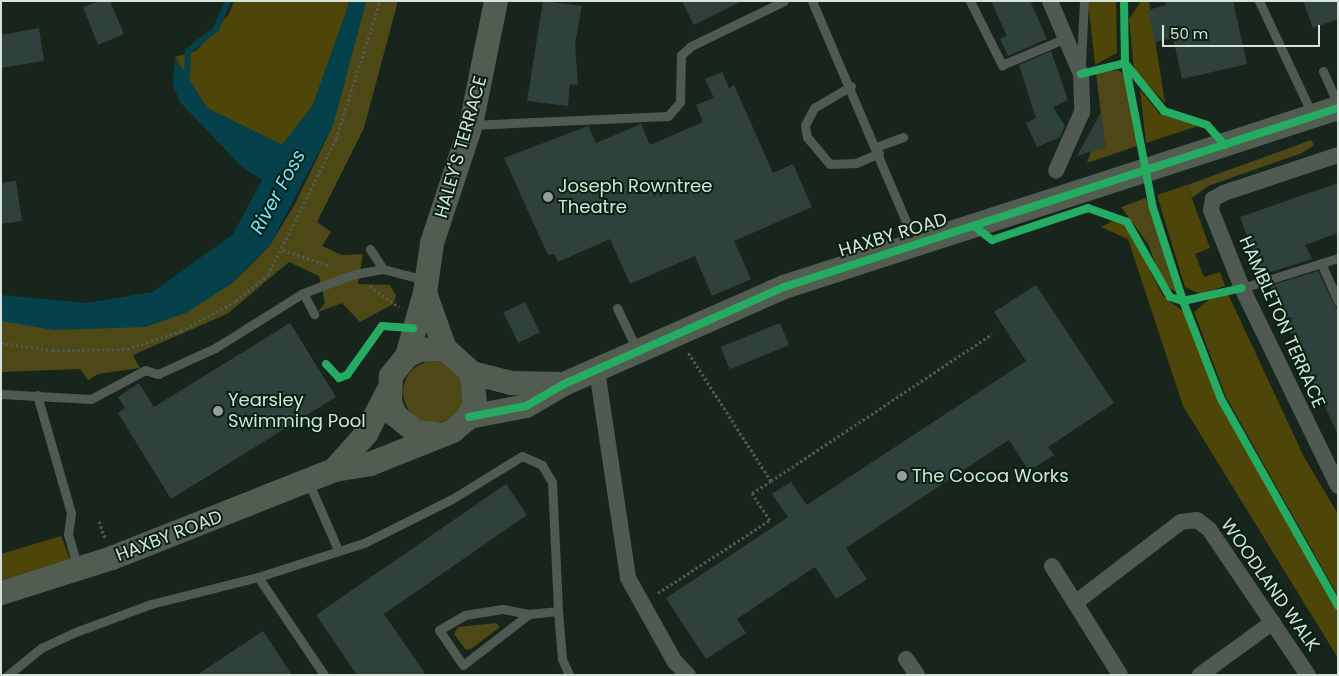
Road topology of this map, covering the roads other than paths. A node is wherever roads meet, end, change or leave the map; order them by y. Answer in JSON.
{"nodes":[{"id":1,"x":496,"y":1,"type":"edge"},
{"id":2,"x":784,"y":1,"type":"edge"},
{"id":3,"x":812,"y":1,"type":"edge"},
{"id":4,"x":970,"y":1,"type":"edge"},
{"id":5,"x":1050,"y":1,"type":"edge"},
{"id":6,"x":1084,"y":1,"type":"edge"},
{"id":7,"x":1259,"y":1,"type":"edge"},
{"id":8,"x":1066,"y":38,"type":"junction"},
{"id":9,"x":1323,"y":71,"type":"dead end"},
{"id":10,"x":1081,"y":74,"type":"junction"},
{"id":11,"x":851,"y":86,"type":"junction"},
{"id":12,"x":1338,"y":106,"type":"edge"},
{"id":13,"x":1314,"y":117,"type":"junction"},
{"id":14,"x":471,"y":125,"type":"junction"},
{"id":15,"x":903,"y":137,"type":"dead end"},
{"id":16,"x":878,"y":150,"type":"junction"},
{"id":17,"x":1338,"y":155,"type":"edge"},
{"id":18,"x":1056,"y":172,"type":"dead end"},
{"id":19,"x":915,"y":244,"type":"junction"},
{"id":20,"x":370,"y":249,"type":"dead end"},
{"id":21,"x":1338,"y":258,"type":"edge"},
{"id":22,"x":1321,"y":263,"type":"junction"},
{"id":23,"x":383,"y":269,"type":"junction"},
{"id":24,"x":425,"y":286,"type":"junction"},
{"id":25,"x":1242,"y":288,"type":"junction"},
{"id":26,"x":303,"y":293,"type":"junction"},
{"id":27,"x":1338,"y":301,"type":"edge"},
{"id":28,"x":617,"y":308,"type":"dead end"},
{"id":29,"x":314,"y":314,"type":"dead end"},
{"id":30,"x":445,"y":349,"type":"junction"},
{"id":31,"x":638,"y":353,"type":"junction"},
{"id":32,"x":407,"y":356,"type":"junction"},
{"id":33,"x":597,"y":370,"type":"junction"},
{"id":34,"x":472,"y":373,"type":"junction"},
{"id":35,"x":564,"y":384,"type":"junction"},
{"id":36,"x":389,"y":389,"type":"junction"},
{"id":37,"x":1,"y":394,"type":"edge"},
{"id":38,"x":37,"y":395,"type":"junction"},
{"id":39,"x":469,"y":417,"type":"junction"},
{"id":40,"x":442,"y":434,"type":"junction"},
{"id":41,"x":334,"y":470,"type":"junction"},
{"id":42,"x":308,"y":480,"type":"junction"},
{"id":43,"x":1338,"y":486,"type":"edge"},
{"id":44,"x":338,"y":550,"type":"junction"},
{"id":45,"x":1052,"y":566,"type":"dead end"},
{"id":46,"x":78,"y":569,"type":"junction"},
{"id":47,"x":258,"y":577,"type":"junction"},
{"id":48,"x":1,"y":593,"type":"edge"},
{"id":49,"x":1075,"y":603,"type":"junction"},
{"id":50,"x":558,"y":611,"type":"junction"},
{"id":51,"x":529,"y":614,"type":"junction"},
{"id":52,"x":1273,"y":622,"type":"junction"},
{"id":53,"x":906,"y":659,"type":"dead end"},
{"id":54,"x":16,"y":668,"type":"junction"},
{"id":55,"x":1,"y":672,"type":"edge"},
{"id":56,"x":8,"y":675,"type":"edge"},
{"id":57,"x":324,"y":675,"type":"edge"},
{"id":58,"x":568,"y":675,"type":"edge"},
{"id":59,"x":688,"y":675,"type":"edge"},
{"id":60,"x":916,"y":675,"type":"edge"},
{"id":61,"x":1120,"y":675,"type":"edge"},
{"id":62,"x":1200,"y":675,"type":"edge"},
{"id":63,"x":1308,"y":675,"type":"edge"}],
"edges":[{"from":1,"to":14,"type":"street","name":"HALEY'S TERRACE"},
{"from":2,"to":14,"type":"lane"},
{"from":3,"to":11,"type":"lane"},
{"from":4,"to":8,"type":"lane"},
{"from":5,"to":8,"type":"street"},
{"from":6,"to":10,"type":"lane"},
{"from":7,"to":13,"type":"lane"},
{"from":8,"to":10,"type":"street"},
{"from":9,"to":12,"type":"lane"},
{"from":10,"to":18,"type":"street"},
{"from":11,"to":16,"type":"lane"},
{"from":11,"to":16,"type":"lane"},
{"from":12,"to":13,"type":"street","name":"HAXBY ROAD"},
{"from":13,"to":19,"type":"street","name":"HAXBY ROAD"},
{"from":14,"to":24,"type":"street","name":"HALEY'S TERRACE"},
{"from":15,"to":16,"type":"lane"},
{"from":16,"to":19,"type":"lane"},
{"from":17,"to":25,"type":"street","name":"HAMBLETON TERRACE"},
{"from":19,"to":31,"type":"street","name":"HAXBY ROAD"},
{"from":20,"to":23,"type":"lane"},
{"from":21,"to":22,"type":"lane"},
{"from":22,"to":25,"type":"lane"},
{"from":22,"to":27,"type":"lane"},
{"from":23,"to":24,"type":"lane"},
{"from":23,"to":26,"type":"lane"},
{"from":24,"to":30,"type":"street"},
{"from":24,"to":32,"type":"street","name":"HALEY'S TERRACE"},
{"from":25,"to":43,"type":"street","name":"HAMBLETON TERRACE"},
{"from":26,"to":29,"type":"lane"},
{"from":26,"to":38,"type":"lane"},
{"from":28,"to":31,"type":"lane"},
{"from":30,"to":32,"type":"street"},
{"from":30,"to":34,"type":"street"},
{"from":31,"to":33,"type":"street","name":"HAXBY ROAD"},
{"from":32,"to":36,"type":"street"},
{"from":33,"to":35,"type":"street","name":"HAXBY ROAD"},
{"from":33,"to":59,"type":"street"},
{"from":34,"to":35,"type":"street","name":"HAXBY ROAD"},
{"from":34,"to":39,"type":"street"},
{"from":35,"to":39,"type":"street","name":"HAXBY ROAD"},
{"from":36,"to":40,"type":"street"},
{"from":36,"to":41,"type":"street","name":"HAXBY ROAD"},
{"from":37,"to":38,"type":"lane"},
{"from":38,"to":46,"type":"lane"},
{"from":39,"to":40,"type":"street","name":"HAXBY ROAD"},
{"from":40,"to":41,"type":"street","name":"HAXBY ROAD"},
{"from":41,"to":42,"type":"street","name":"HAXBY ROAD"},
{"from":42,"to":44,"type":"lane"},
{"from":42,"to":46,"type":"street","name":"HAXBY ROAD"},
{"from":44,"to":47,"type":"lane"},
{"from":44,"to":50,"type":"lane"},
{"from":45,"to":49,"type":"street"},
{"from":46,"to":48,"type":"street","name":"HAXBY ROAD"},
{"from":47,"to":54,"type":"lane"},
{"from":47,"to":57,"type":"lane"},
{"from":49,"to":52,"type":"street","name":"WOODLAND WALK"},
{"from":49,"to":61,"type":"street"},
{"from":50,"to":51,"type":"lane"},
{"from":50,"to":58,"type":"lane"},
{"from":51,"to":51,"type":"lane"},
{"from":52,"to":62,"type":"street"},
{"from":52,"to":63,"type":"street","name":"WOODLAND WALK"},
{"from":53,"to":60,"type":"street"},
{"from":54,"to":55,"type":"lane"},
{"from":54,"to":56,"type":"lane"}]}
